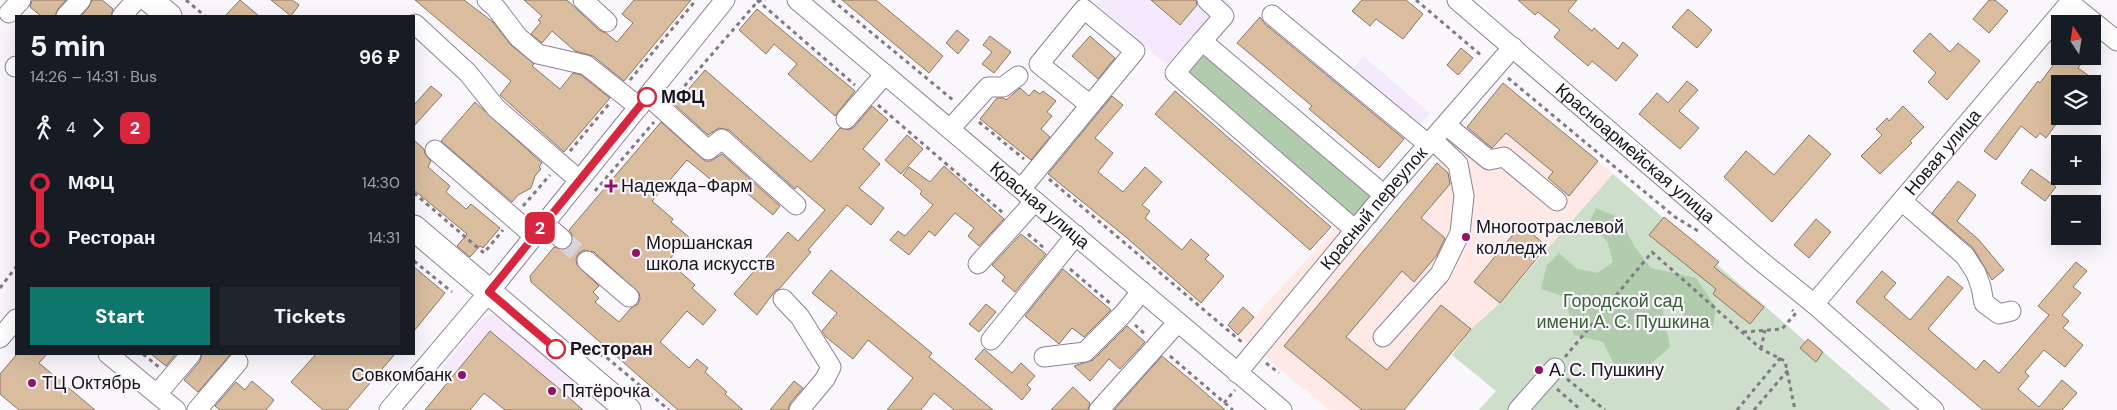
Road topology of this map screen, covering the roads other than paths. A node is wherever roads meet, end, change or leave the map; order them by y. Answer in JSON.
{"nodes":[{"id":1,"x":81,"y":0,"type":"edge"},
{"id":2,"x":136,"y":0,"type":"edge"},
{"id":3,"x":150,"y":0,"type":"edge"},
{"id":4,"x":487,"y":0,"type":"edge"},
{"id":5,"x":583,"y":0,"type":"edge"},
{"id":6,"x":726,"y":0,"type":"edge"},
{"id":7,"x":797,"y":0,"type":"edge"},
{"id":8,"x":1207,"y":0,"type":"edge"},
{"id":9,"x":1457,"y":0,"type":"edge"},
{"id":10,"x":2071,"y":1,"type":"edge"},
{"id":11,"x":67,"y":15,"type":"edge"},
{"id":12,"x":123,"y":15,"type":"edge"},
{"id":13,"x":168,"y":15,"type":"edge"},
{"id":14,"x":1272,"y":15,"type":"dead end"},
{"id":15,"x":607,"y":22,"type":"dead end"},
{"id":16,"x":415,"y":24,"type":"dead end"},
{"id":17,"x":1202,"y":41,"type":"junction"},
{"id":18,"x":2117,"y":41,"type":"edge"},
{"id":19,"x":1513,"y":47,"type":"junction"},
{"id":20,"x":885,"y":74,"type":"junction"},
{"id":21,"x":1018,"y":76,"type":"dead end"},
{"id":22,"x":643,"y":101,"type":"junction"},
{"id":23,"x":1090,"y":106,"type":"junction"},
{"id":24,"x":846,"y":119,"type":"dead end"},
{"id":25,"x":1446,"y":125,"type":"junction"},
{"id":26,"x":950,"y":129,"type":"junction"},
{"id":27,"x":1431,"y":142,"type":"junction"},
{"id":28,"x":435,"y":150,"type":"dead end"},
{"id":29,"x":579,"y":180,"type":"junction"},
{"id":30,"x":1020,"y":189,"type":"junction"},
{"id":31,"x":1384,"y":195,"type":"junction"},
{"id":32,"x":1035,"y":201,"type":"junction"},
{"id":33,"x":1557,"y":201,"type":"dead end"},
{"id":34,"x":1902,"y":201,"type":"junction"},
{"id":35,"x":796,"y":204,"type":"dead end"},
{"id":36,"x":415,"y":229,"type":"edge"},
{"id":37,"x":539,"y":230,"type":"junction"},
{"id":38,"x":1355,"y":230,"type":"junction"},
{"id":39,"x":1076,"y":235,"type":"junction"},
{"id":40,"x":562,"y":239,"type":"tunnel mouth"},
{"id":41,"x":587,"y":261,"type":"tunnel mouth"},
{"id":42,"x":978,"y":264,"type":"dead end"},
{"id":43,"x":489,"y":292,"type":"junction"},
{"id":44,"x":1142,"y":292,"type":"junction"},
{"id":45,"x":629,"y":298,"type":"dead end"},
{"id":46,"x":783,"y":300,"type":"dead end"},
{"id":47,"x":1814,"y":304,"type":"junction"},
{"id":48,"x":2011,"y":311,"type":"dead end"},
{"id":49,"x":15,"y":320,"type":"edge"},
{"id":50,"x":1178,"y":322,"type":"junction"},
{"id":51,"x":1383,"y":337,"type":"dead end"},
{"id":52,"x":0,"y":338,"type":"edge"},
{"id":53,"x":991,"y":340,"type":"dead end"},
{"id":54,"x":109,"y":355,"type":"edge"},
{"id":55,"x":190,"y":355,"type":"edge"},
{"id":56,"x":1044,"y":357,"type":"dead end"},
{"id":57,"x":238,"y":362,"type":"dead end"},
{"id":58,"x":1237,"y":373,"type":"junction"},
{"id":59,"x":1550,"y":374,"type":"road end"},
{"id":60,"x":157,"y":394,"type":"junction"},
{"id":61,"x":1273,"y":407,"type":"edge"},
{"id":62,"x":176,"y":410,"type":"edge"},
{"id":63,"x":197,"y":410,"type":"edge"},
{"id":64,"x":389,"y":410,"type":"edge"},
{"id":65,"x":628,"y":410,"type":"edge"},
{"id":66,"x":799,"y":410,"type":"edge"},
{"id":67,"x":1099,"y":410,"type":"edge"},
{"id":68,"x":1518,"y":410,"type":"edge"},
{"id":69,"x":1934,"y":410,"type":"edge"}],
"edges":[{"from":1,"to":11,"type":"street"},
{"from":2,"to":12,"type":"street"},
{"from":3,"to":13,"type":"main road"},
{"from":4,"to":22,"type":"street"},
{"from":5,"to":15,"type":"street"},
{"from":6,"to":22,"type":"street"},
{"from":7,"to":20,"type":"street","name":"Красная улица"},
{"from":8,"to":17,"type":"street"},
{"from":9,"to":19,"type":"street","name":"Красноармейская улица"},
{"from":10,"to":18,"type":"street"},
{"from":10,"to":34,"type":"street","name":"Новая улица"},
{"from":14,"to":27,"type":"street"},
{"from":16,"to":29,"type":"street"},
{"from":17,"to":31,"type":"street"},
{"from":17,"to":38,"type":"street"},
{"from":19,"to":25,"type":"street","name":"Красный переулок"},
{"from":19,"to":47,"type":"street","name":"Красноармейская улица"},
{"from":20,"to":24,"type":"street"},
{"from":20,"to":26,"type":"street","name":"Красная улица"},
{"from":21,"to":26,"type":"street"},
{"from":22,"to":29,"type":"street"},
{"from":22,"to":35,"type":"street"},
{"from":23,"to":23,"type":"street"},
{"from":23,"to":30,"type":"street"},
{"from":25,"to":27,"type":"street","name":"Красный переулок"},
{"from":25,"to":33,"type":"street"},
{"from":26,"to":30,"type":"street","name":"Красная улица"},
{"from":27,"to":31,"type":"street","name":"Красный переулок"},
{"from":27,"to":51,"type":"street"},
{"from":28,"to":37,"type":"street"},
{"from":29,"to":37,"type":"street"},
{"from":30,"to":32,"type":"street","name":"Красная улица"},
{"from":31,"to":38,"type":"street","name":"Красный переулок"},
{"from":32,"to":39,"type":"street","name":"Красная улица"},
{"from":32,"to":42,"type":"street"},
{"from":34,"to":47,"type":"street","name":"Новая улица"},
{"from":34,"to":48,"type":"street"},
{"from":36,"to":43,"type":"main road"},
{"from":37,"to":40,"type":"street"},
{"from":37,"to":43,"type":"street"},
{"from":38,"to":58,"type":"street","name":"Красный переулок"},
{"from":39,"to":44,"type":"street","name":"Красная улица"},
{"from":39,"to":53,"type":"street"},
{"from":41,"to":45,"type":"street"},
{"from":43,"to":64,"type":"street"},
{"from":43,"to":65,"type":"main road"},
{"from":44,"to":50,"type":"street","name":"Красная улица"},
{"from":44,"to":56,"type":"street"},
{"from":46,"to":66,"type":"street"},
{"from":47,"to":69,"type":"street","name":"Красноармейская улица"},
{"from":49,"to":52,"type":"street"},
{"from":50,"to":58,"type":"street","name":"Красная улица"},
{"from":50,"to":67,"type":"street"},
{"from":54,"to":60,"type":"street"},
{"from":55,"to":60,"type":"street"},
{"from":57,"to":63,"type":"street"},
{"from":58,"to":61,"type":"street","name":"Красная улица"},
{"from":59,"to":68,"type":"street"},
{"from":60,"to":62,"type":"street"}]}
